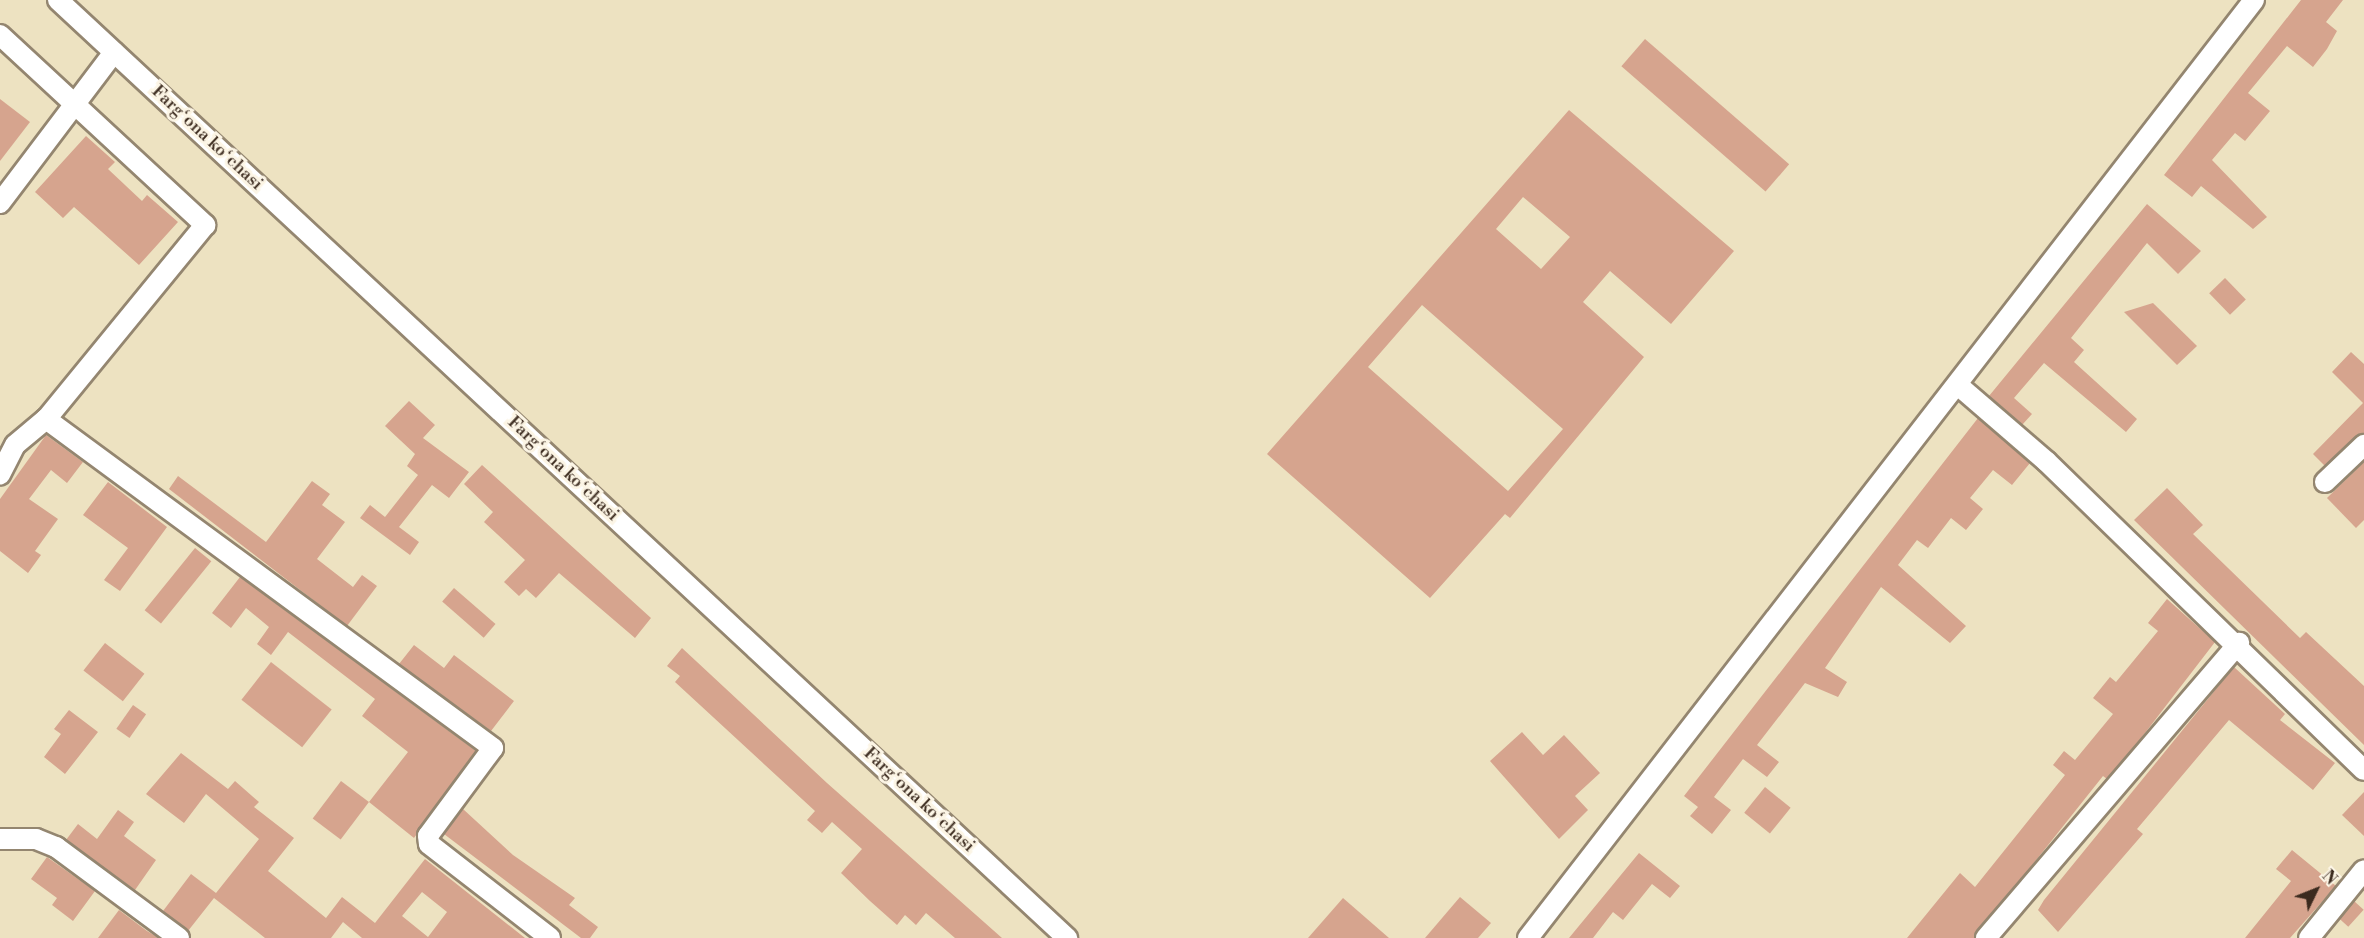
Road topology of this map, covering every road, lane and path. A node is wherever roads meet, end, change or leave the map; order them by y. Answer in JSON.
{"nodes":[{"id":1,"x":58,"y":0,"type":"edge"},
{"id":2,"x":2254,"y":0,"type":"edge"},
{"id":3,"x":0,"y":35,"type":"edge"},
{"id":4,"x":114,"y":51,"type":"junction"},
{"id":5,"x":75,"y":100,"type":"junction"},
{"id":6,"x":0,"y":203,"type":"edge"},
{"id":7,"x":1959,"y":386,"type":"junction"},
{"id":8,"x":46,"y":419,"type":"junction"},
{"id":9,"x":2364,"y":445,"type":"edge"},
{"id":10,"x":0,"y":474,"type":"edge"},
{"id":11,"x":2325,"y":482,"type":"dead end"},
{"id":12,"x":2239,"y":643,"type":"junction"},
{"id":13,"x":2364,"y":770,"type":"edge"},
{"id":14,"x":0,"y":839,"type":"edge"},
{"id":15,"x":2364,"y":870,"type":"edge"},
{"id":16,"x":179,"y":938,"type":"edge"},
{"id":17,"x":550,"y":938,"type":"edge"},
{"id":18,"x":1067,"y":938,"type":"edge"},
{"id":19,"x":1528,"y":938,"type":"edge"},
{"id":20,"x":1986,"y":938,"type":"edge"},
{"id":21,"x":2310,"y":938,"type":"edge"}],
"edges":[{"from":1,"to":4,"type":"street","name":"Fargʻona koʻchasi"},
{"from":2,"to":7,"type":"street"},
{"from":3,"to":5,"type":"street"},
{"from":4,"to":5,"type":"street"},
{"from":4,"to":18,"type":"street","name":"Fargʻona koʻchasi"},
{"from":5,"to":6,"type":"street"},
{"from":5,"to":8,"type":"street"},
{"from":7,"to":12,"type":"street"},
{"from":7,"to":19,"type":"street"},
{"from":8,"to":10,"type":"street"},
{"from":8,"to":17,"type":"street"},
{"from":9,"to":11,"type":"street"},
{"from":12,"to":13,"type":"street"},
{"from":12,"to":20,"type":"street"},
{"from":14,"to":16,"type":"street"},
{"from":15,"to":21,"type":"street"}]}
